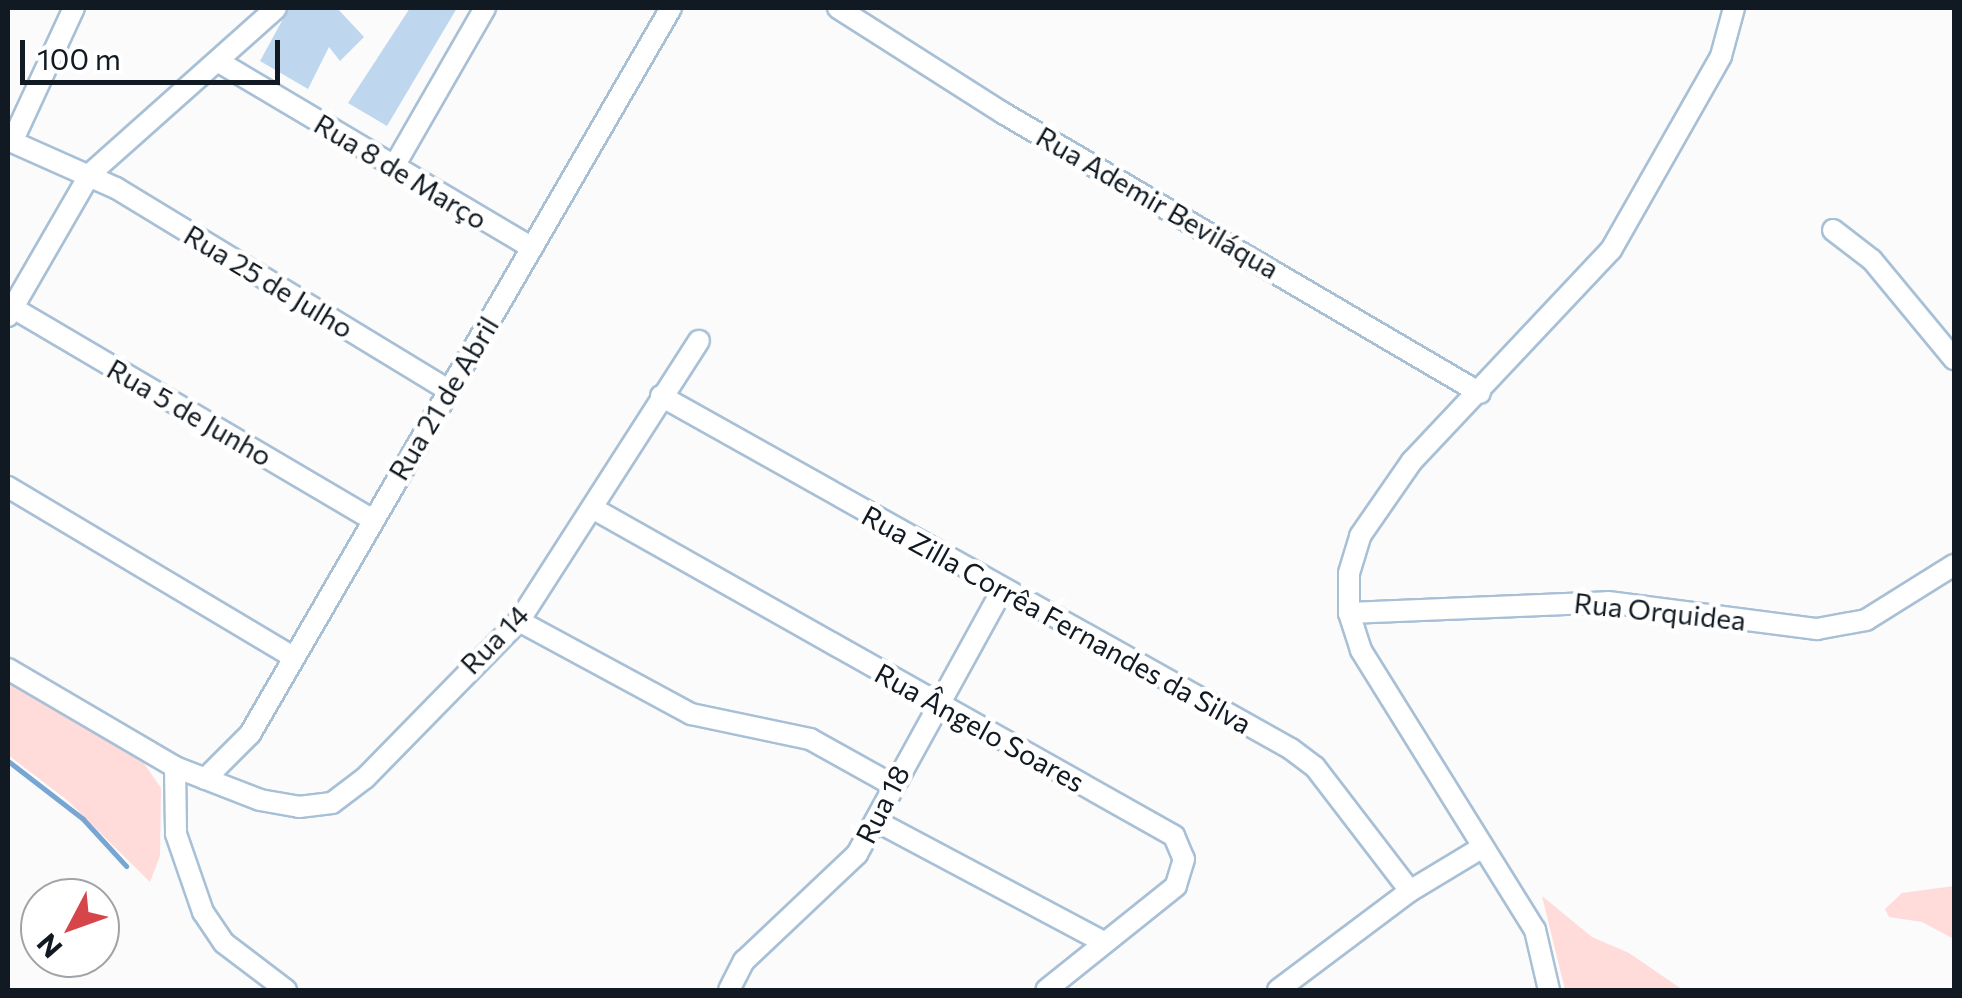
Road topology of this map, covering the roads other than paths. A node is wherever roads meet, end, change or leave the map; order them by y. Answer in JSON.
{"nodes":[{"id":1,"x":74,"y":8,"type":"edge"},
{"id":2,"x":276,"y":8,"type":"edge"},
{"id":3,"x":485,"y":8,"type":"edge"},
{"id":4,"x":671,"y":8,"type":"edge"},
{"id":5,"x":838,"y":8,"type":"edge"},
{"id":6,"x":1734,"y":8,"type":"edge"},
{"id":7,"x":219,"y":62,"type":"junction"},
{"id":8,"x":10,"y":141,"type":"edge"},
{"id":9,"x":393,"y":168,"type":"junction"},
{"id":10,"x":90,"y":174,"type":"junction"},
{"id":11,"x":1833,"y":230,"type":"dead end"},
{"id":12,"x":532,"y":248,"type":"junction"},
{"id":13,"x":9,"y":310,"type":"edge"},
{"id":14,"x":699,"y":341,"type":"dead end"},
{"id":15,"x":1954,"y":359,"type":"edge"},
{"id":16,"x":448,"y":390,"type":"junction"},
{"id":17,"x":1480,"y":393,"type":"junction"},
{"id":18,"x":662,"y":396,"type":"junction"},
{"id":19,"x":8,"y":488,"type":"edge"},
{"id":20,"x":594,"y":509,"type":"junction"},
{"id":21,"x":372,"y":519,"type":"junction"},
{"id":22,"x":1954,"y":565,"type":"edge"},
{"id":23,"x":1002,"y":590,"type":"junction"},
{"id":24,"x":1349,"y":613,"type":"junction"},
{"id":25,"x":519,"y":621,"type":"junction"},
{"id":26,"x":292,"y":656,"type":"junction"},
{"id":27,"x":8,"y":669,"type":"edge"},
{"id":28,"x":937,"y":704,"type":"junction"},
{"id":29,"x":176,"y":768,"type":"junction"},
{"id":30,"x":205,"y":779,"type":"junction"},
{"id":31,"x":891,"y":784,"type":"junction"},
{"id":32,"x":876,"y":821,"type":"junction"},
{"id":33,"x":1483,"y":847,"type":"junction"},
{"id":34,"x":1410,"y":892,"type":"junction"},
{"id":35,"x":1105,"y":943,"type":"junction"},
{"id":36,"x":286,"y":990,"type":"edge"},
{"id":37,"x":729,"y":990,"type":"edge"},
{"id":38,"x":1046,"y":990,"type":"edge"},
{"id":39,"x":1278,"y":990,"type":"edge"},
{"id":40,"x":1548,"y":990,"type":"edge"}],
"edges":[{"from":1,"to":8,"type":"street"},
{"from":2,"to":7,"type":"street"},
{"from":3,"to":9,"type":"street"},
{"from":4,"to":12,"type":"street","name":"Rua 21 de Abril"},
{"from":5,"to":17,"type":"street","name":"Rua Ademir Beviláqua"},
{"from":6,"to":17,"type":"street"},
{"from":7,"to":9,"type":"street","name":"Rua 8 de Março"},
{"from":7,"to":10,"type":"street"},
{"from":8,"to":10,"type":"street","name":"Rua 25 de Julho"},
{"from":9,"to":12,"type":"street","name":"Rua 8 de Março"},
{"from":10,"to":13,"type":"street"},
{"from":10,"to":16,"type":"street","name":"Rua 25 de Julho"},
{"from":11,"to":15,"type":"street"},
{"from":12,"to":16,"type":"street","name":"Rua 21 de Abril"},
{"from":13,"to":21,"type":"street","name":"Rua 5 de Junho"},
{"from":14,"to":18,"type":"street","name":"Rua 14"},
{"from":16,"to":21,"type":"street","name":"Rua 21 de Abril"},
{"from":17,"to":24,"type":"street"},
{"from":18,"to":20,"type":"street","name":"Rua 14"},
{"from":18,"to":23,"type":"street","name":"Rua Zilla Corrêa Fernandes da Silva"},
{"from":19,"to":26,"type":"street"},
{"from":20,"to":25,"type":"street","name":"Rua 14"},
{"from":20,"to":28,"type":"street","name":"Rua Ângelo Soares"},
{"from":21,"to":26,"type":"street","name":"Rua 21 de Abril"},
{"from":22,"to":24,"type":"street","name":"Rua Orquidea"},
{"from":23,"to":28,"type":"street","name":"Rua 18"},
{"from":23,"to":34,"type":"street","name":"Rua Zilla Corrêa Fernandes da Silva"},
{"from":24,"to":33,"type":"street"},
{"from":25,"to":30,"type":"street","name":"Rua 14"},
{"from":25,"to":31,"type":"street"},
{"from":26,"to":30,"type":"street","name":"Rua 21 de Abril"},
{"from":27,"to":29,"type":"street","name":"Rua 14"},
{"from":28,"to":31,"type":"street","name":"Rua 18"},
{"from":28,"to":35,"type":"street","name":"Rua Ângelo Soares"},
{"from":29,"to":30,"type":"street","name":"Rua 14"},
{"from":29,"to":36,"type":"street"},
{"from":31,"to":32,"type":"street","name":"Rua 18"},
{"from":32,"to":35,"type":"street"},
{"from":32,"to":37,"type":"street","name":"Rua 18"},
{"from":33,"to":34,"type":"street"},
{"from":33,"to":40,"type":"street"},
{"from":34,"to":39,"type":"street"},
{"from":35,"to":38,"type":"street","name":"Rua Ângelo Soares"}]}
